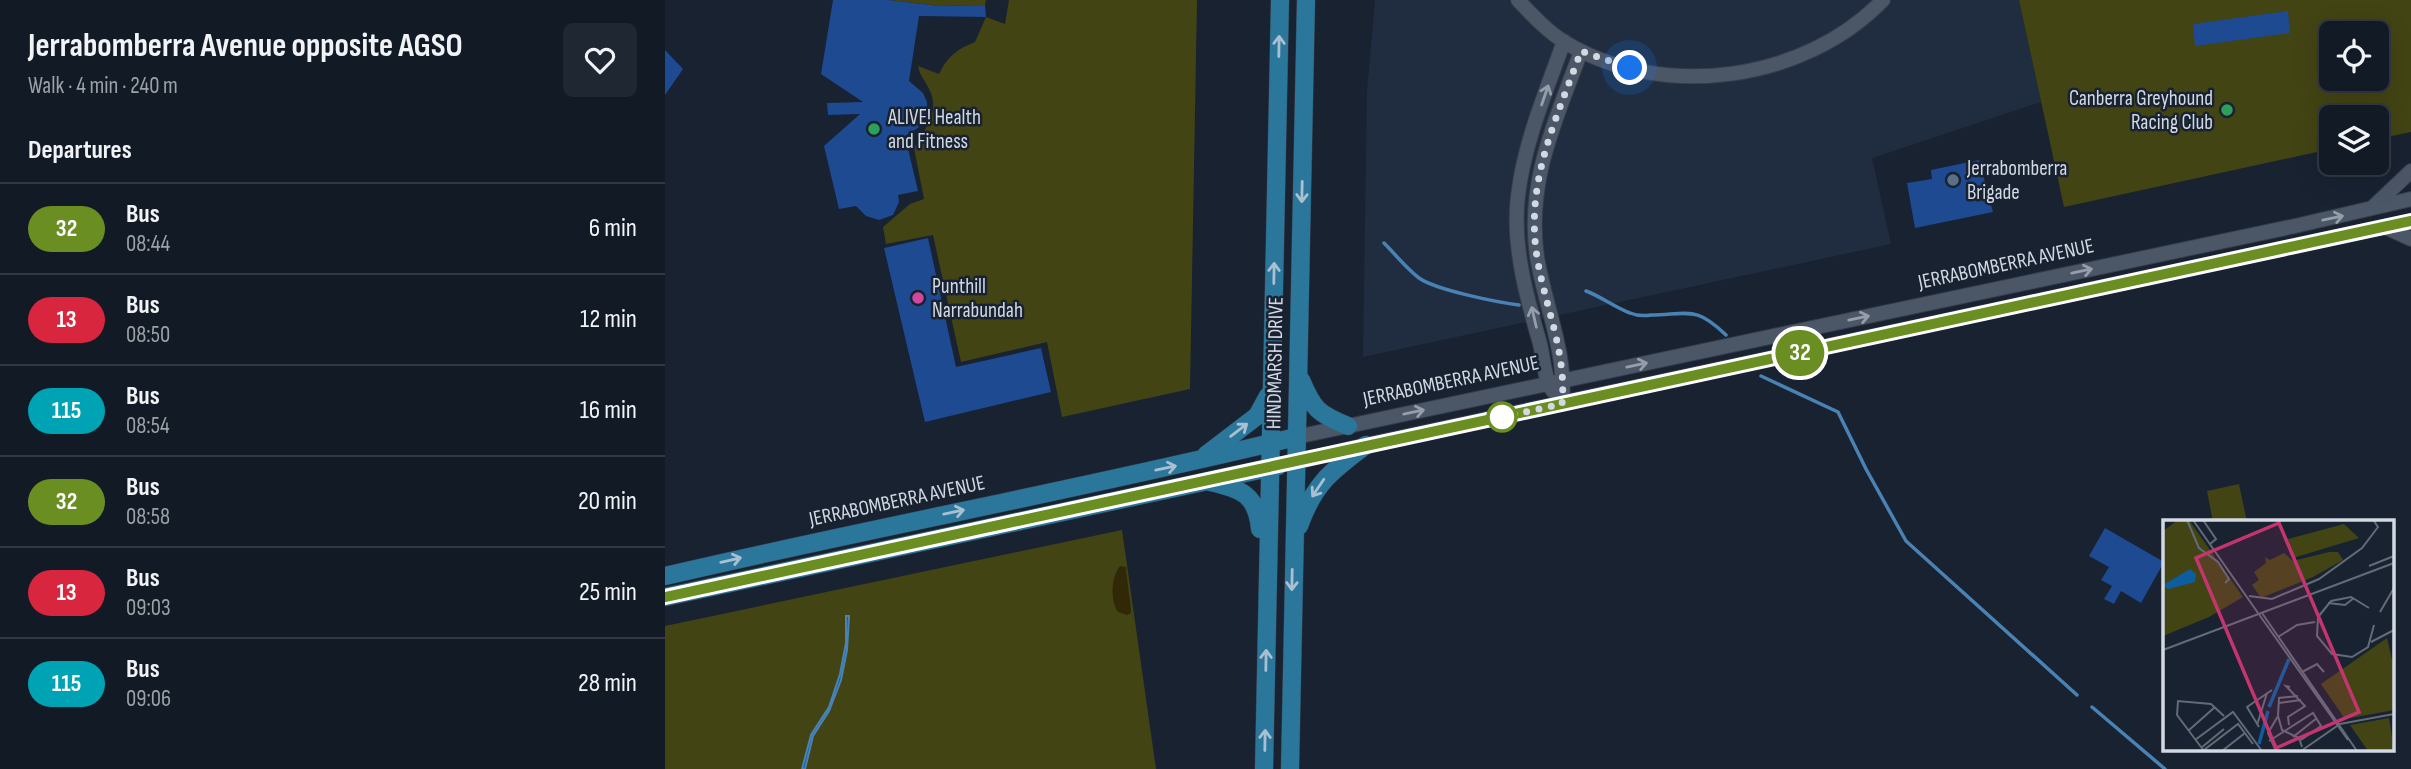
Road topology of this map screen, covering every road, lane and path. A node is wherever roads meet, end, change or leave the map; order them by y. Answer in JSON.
{"nodes":[{"id":1,"x":1280,"y":0,"type":"edge"},
{"id":2,"x":1306,"y":0,"type":"edge"},
{"id":3,"x":1518,"y":0,"type":"edge"},
{"id":4,"x":1884,"y":0,"type":"edge"},
{"id":5,"x":1564,"y":41,"type":"junction"},
{"id":6,"x":1581,"y":51,"type":"junction"},
{"id":7,"x":2411,"y":171,"type":"edge"},
{"id":8,"x":2411,"y":199,"type":"edge"},
{"id":9,"x":2370,"y":210,"type":"junction"},
{"id":10,"x":2411,"y":221,"type":"edge"},
{"id":11,"x":2387,"y":228,"type":"junction"},
{"id":12,"x":2411,"y":239,"type":"edge"},
{"id":13,"x":1298,"y":374,"type":"junction"},
{"id":14,"x":1594,"y":374,"type":"junction"},
{"id":15,"x":1564,"y":381,"type":"junction"},
{"id":16,"x":1548,"y":384,"type":"junction"},
{"id":17,"x":1271,"y":391,"type":"junction"},
{"id":18,"x":1599,"y":396,"type":"junction"},
{"id":19,"x":1562,"y":404,"type":"junction"},
{"id":20,"x":1347,"y":426,"type":"junction"},
{"id":21,"x":1297,"y":437,"type":"junction"},
{"id":22,"x":1270,"y":443,"type":"junction"},
{"id":23,"x":1366,"y":445,"type":"junction"},
{"id":24,"x":1198,"y":461,"type":"junction"},
{"id":25,"x":1296,"y":462,"type":"junction"},
{"id":26,"x":1270,"y":467,"type":"junction"},
{"id":27,"x":1206,"y":481,"type":"junction"},
{"id":28,"x":893,"y":527,"type":"junction"},
{"id":29,"x":921,"y":541,"type":"junction"},
{"id":30,"x":1293,"y":548,"type":"junction"},
{"id":31,"x":873,"y":552,"type":"junction"},
{"id":32,"x":665,"y":576,"type":"edge"},
{"id":33,"x":665,"y":597,"type":"edge"},
{"id":34,"x":1268,"y":609,"type":"junction"},
{"id":35,"x":1264,"y":769,"type":"edge"},
{"id":36,"x":1290,"y":769,"type":"edge"}],
"edges":[{"from":17,"to":1,"type":"main road","name":"HINDMARSH DRIVE","one_way":true},
{"from":2,"to":13,"type":"main road","name":"HINDMARSH DRIVE","one_way":true},
{"from":3,"to":5,"type":"street"},
{"from":4,"to":6,"type":"street"},
{"from":5,"to":6,"type":"street"},
{"from":16,"to":5,"type":"street","one_way":true},
{"from":6,"to":15,"type":"street"},
{"from":7,"to":9,"type":"street"},
{"from":8,"to":9,"type":"street","name":"JERRABOMBERRA AVENUE"},
{"from":14,"to":9,"type":"street","name":"JERRABOMBERRA AVENUE","one_way":true},
{"from":10,"to":11,"type":"street"},
{"from":11,"to":12,"type":"street"},
{"from":11,"to":18,"type":"street"},
{"from":13,"to":20,"type":"main road"},
{"from":13,"to":21,"type":"main road","name":"HINDMARSH DRIVE"},
{"from":14,"to":15,"type":"street","name":"JERRABOMBERRA AVENUE"},
{"from":14,"to":18,"type":"street"},
{"from":15,"to":16,"type":"street","name":"JERRABOMBERRA AVENUE"},
{"from":15,"to":19,"type":"street"},
{"from":16,"to":19,"type":"street"},
{"from":20,"to":16,"type":"street","name":"JERRABOMBERRA AVENUE","one_way":true},
{"from":17,"to":22,"type":"main road","name":"HINDMARSH DRIVE"},
{"from":24,"to":17,"type":"main road","one_way":true},
{"from":18,"to":19,"type":"street"},
{"from":19,"to":23,"type":"street"},
{"from":20,"to":21,"type":"street","name":"JERRABOMBERRA AVENUE"},
{"from":21,"to":22,"type":"main road","name":"JERRABOMBERRA AVENUE"},
{"from":21,"to":25,"type":"main road","name":"HINDMARSH DRIVE"},
{"from":22,"to":24,"type":"main road","name":"JERRABOMBERRA AVENUE"},
{"from":22,"to":26,"type":"main road","name":"HINDMARSH DRIVE"},
{"from":23,"to":25,"type":"street"},
{"from":23,"to":30,"type":"main road","one_way":true},
{"from":28,"to":24,"type":"main road","name":"JERRABOMBERRA AVENUE","one_way":true},
{"from":25,"to":26,"type":"main road"},
{"from":25,"to":30,"type":"main road","name":"HINDMARSH DRIVE"},
{"from":26,"to":27,"type":"main road"},
{"from":26,"to":34,"type":"main road","name":"HINDMARSH DRIVE"},
{"from":27,"to":29,"type":"main road"},
{"from":27,"to":34,"type":"main road"},
{"from":28,"to":29,"type":"main road"},
{"from":28,"to":31,"type":"main road"},
{"from":32,"to":28,"type":"main road","name":"JERRABOMBERRA AVENUE","one_way":true},
{"from":29,"to":31,"type":"main road"},
{"from":30,"to":36,"type":"main road","name":"HINDMARSH DRIVE","one_way":true},
{"from":31,"to":33,"type":"main road"},
{"from":35,"to":34,"type":"main road","name":"HINDMARSH DRIVE","one_way":true}]}
